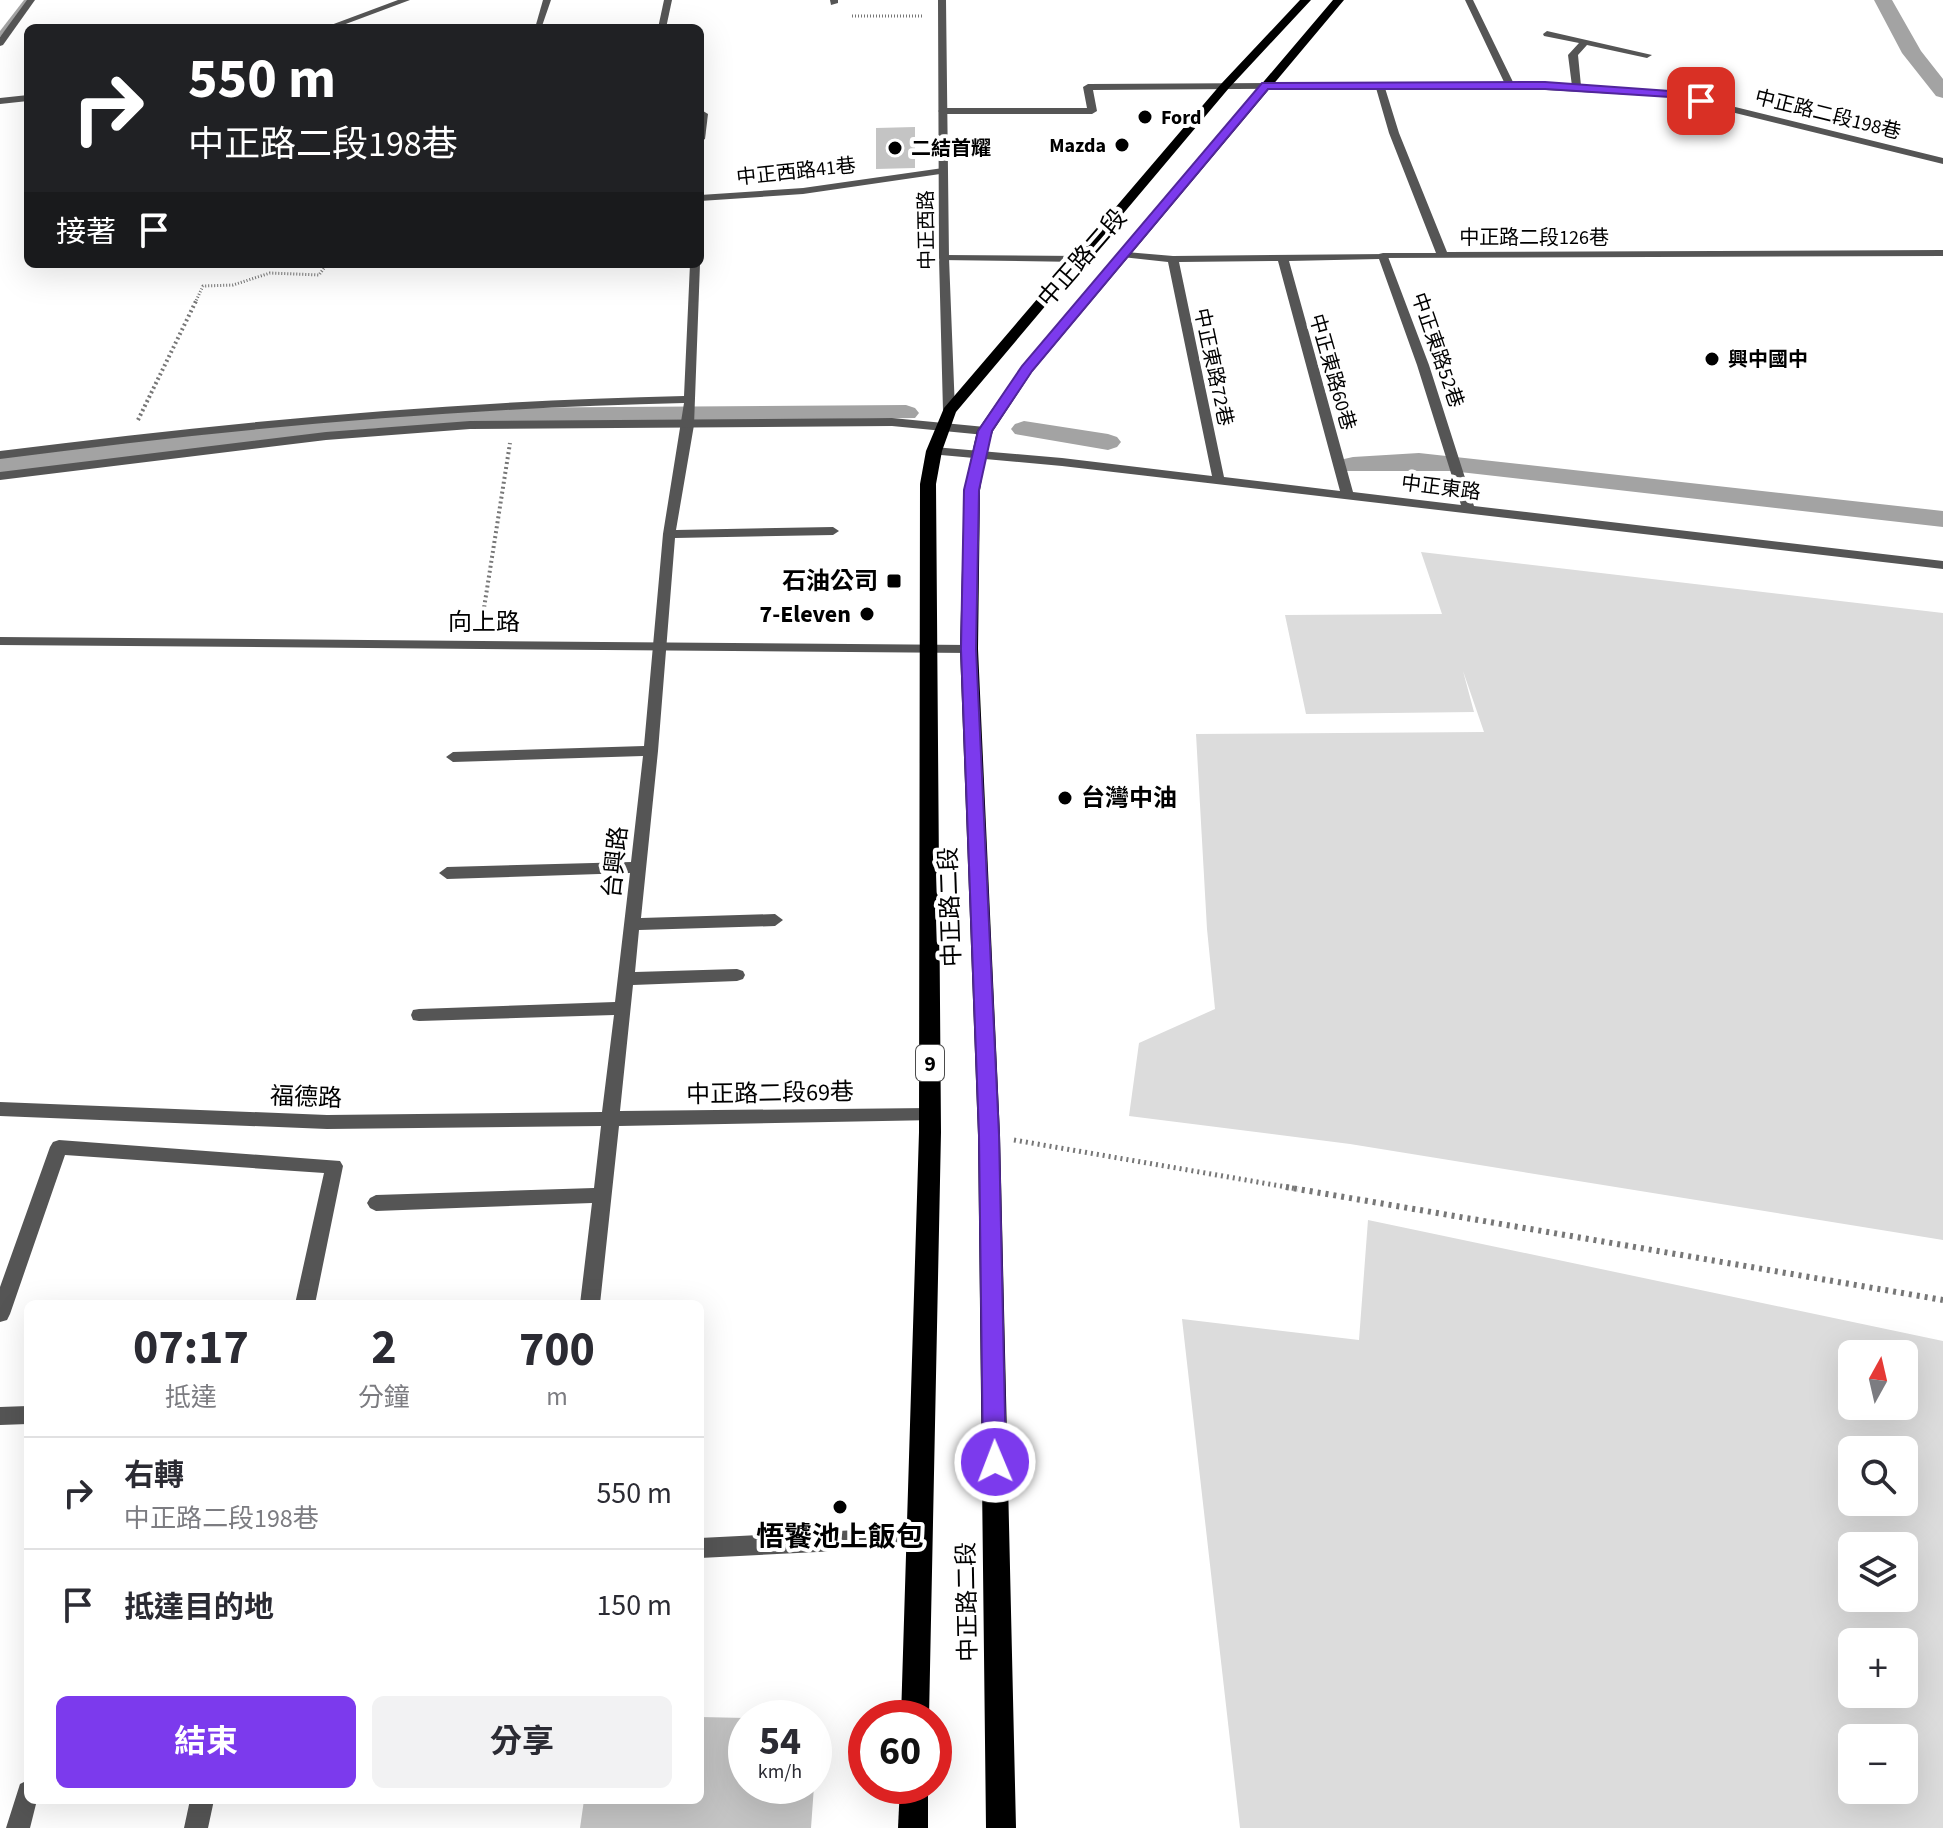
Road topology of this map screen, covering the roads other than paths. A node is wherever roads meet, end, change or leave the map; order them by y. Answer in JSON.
{"nodes":[{"id":1,"x":31,"y":0,"type":"edge"},
{"id":2,"x":406,"y":0,"type":"edge"},
{"id":3,"x":547,"y":0,"type":"edge"},
{"id":4,"x":668,"y":0,"type":"edge"},
{"id":5,"x":942,"y":0,"type":"edge"},
{"id":6,"x":1306,"y":0,"type":"edge"},
{"id":7,"x":1339,"y":0,"type":"edge"},
{"id":8,"x":1469,"y":0,"type":"edge"},
{"id":9,"x":338,"y":24,"type":"edge"},
{"id":10,"x":539,"y":24,"type":"edge"},
{"id":11,"x":663,"y":24,"type":"edge"},
{"id":12,"x":1547,"y":34,"type":"dead end"},
{"id":13,"x":1585,"y":42,"type":"junction"},
{"id":14,"x":0,"y":43,"type":"edge"},
{"id":15,"x":1647,"y":55,"type":"dead end"},
{"id":16,"x":1265,"y":85,"type":"junction"},
{"id":17,"x":1510,"y":85,"type":"junction"},
{"id":18,"x":1225,"y":86,"type":"junction"},
{"id":19,"x":1380,"y":86,"type":"junction"},
{"id":20,"x":1577,"y":88,"type":"junction"},
{"id":21,"x":24,"y":98,"type":"edge"},
{"id":22,"x":0,"y":101,"type":"edge"},
{"id":23,"x":943,"y":111,"type":"junction"},
{"id":24,"x":1943,"y":161,"type":"edge"},
{"id":25,"x":943,"y":171,"type":"junction"},
{"id":26,"x":704,"y":198,"type":"edge"},
{"id":27,"x":1943,"y":253,"type":"edge"},
{"id":28,"x":1126,"y":255,"type":"junction"},
{"id":29,"x":1383,"y":256,"type":"junction"},
{"id":30,"x":1443,"y":256,"type":"junction"},
{"id":31,"x":944,"y":258,"type":"junction"},
{"id":32,"x":1283,"y":258,"type":"junction"},
{"id":33,"x":1080,"y":259,"type":"junction"},
{"id":34,"x":1173,"y":259,"type":"junction"},
{"id":35,"x":695,"y":268,"type":"edge"},
{"id":36,"x":690,"y":399,"type":"junction"},
{"id":37,"x":946,"y":418,"type":"junction"},
{"id":38,"x":688,"y":425,"type":"junction"},
{"id":39,"x":985,"y":431,"type":"junction"},
{"id":40,"x":934,"y":451,"type":"junction"},
{"id":41,"x":978,"y":453,"type":"junction"},
{"id":42,"x":0,"y":455,"type":"edge"},
{"id":43,"x":0,"y":476,"type":"edge"},
{"id":44,"x":1219,"y":481,"type":"junction"},
{"id":45,"x":1348,"y":496,"type":"junction"},
{"id":46,"x":1469,"y":510,"type":"junction"},
{"id":47,"x":833,"y":531,"type":"dead end"},
{"id":48,"x":669,"y":534,"type":"junction"},
{"id":49,"x":1943,"y":565,"type":"edge"},
{"id":50,"x":0,"y":641,"type":"edge"},
{"id":51,"x":662,"y":644,"type":"junction"},
{"id":52,"x":930,"y":648,"type":"junction"},
{"id":53,"x":969,"y":649,"type":"junction"},
{"id":54,"x":651,"y":751,"type":"junction"},
{"id":55,"x":453,"y":757,"type":"dead end"},
{"id":56,"x":638,"y":867,"type":"junction"},
{"id":57,"x":447,"y":873,"type":"dead end"},
{"id":58,"x":775,"y":920,"type":"dead end"},
{"id":59,"x":632,"y":924,"type":"junction"},
{"id":60,"x":737,"y":975,"type":"dead end"},
{"id":61,"x":626,"y":979,"type":"junction"},
{"id":62,"x":622,"y":1008,"type":"junction"},
{"id":63,"x":419,"y":1015,"type":"dead end"},
{"id":64,"x":0,"y":1109,"type":"edge"},
{"id":65,"x":930,"y":1115,"type":"junction"},
{"id":66,"x":610,"y":1119,"type":"junction"},
{"id":67,"x":602,"y":1195,"type":"junction"},
{"id":68,"x":376,"y":1203,"type":"dead end"},
{"id":69,"x":306,"y":1300,"type":"edge"},
{"id":70,"x":590,"y":1300,"type":"edge"},
{"id":71,"x":0,"y":1314,"type":"edge"},
{"id":72,"x":24,"y":1415,"type":"edge"},
{"id":73,"x":0,"y":1416,"type":"edge"},
{"id":74,"x":918,"y":1537,"type":"junction"},
{"id":75,"x":704,"y":1548,"type":"edge"},
{"id":76,"x":915,"y":1700,"type":"edge"},
{"id":77,"x":25,"y":1804,"type":"edge"},
{"id":78,"x":201,"y":1804,"type":"edge"},
{"id":79,"x":914,"y":1804,"type":"edge"},
{"id":80,"x":18,"y":1828,"type":"edge"},
{"id":81,"x":196,"y":1828,"type":"edge"},
{"id":82,"x":913,"y":1828,"type":"edge"},
{"id":83,"x":1001,"y":1828,"type":"edge"}],
"edges":[{"from":1,"to":14,"type":"street"},
{"from":2,"to":9,"type":"street"},
{"from":3,"to":10,"type":"street"},
{"from":4,"to":11,"type":"street"},
{"from":5,"to":23,"type":"street","name":"中正西路"},
{"from":6,"to":18,"type":"main road","number":"9"},
{"from":7,"to":16,"type":"main road","name":"中正路二段"},
{"from":8,"to":17,"type":"street"},
{"from":12,"to":13,"type":"street"},
{"from":13,"to":15,"type":"street"},
{"from":13,"to":20,"type":"street"},
{"from":16,"to":18,"type":"street","name":"中正路二段198巷"},
{"from":16,"to":19,"type":"street","name":"中正路二段198巷"},
{"from":16,"to":28,"type":"main road","name":"中正路二段"},
{"from":17,"to":19,"type":"street","name":"中正路二段198巷"},
{"from":17,"to":20,"type":"street","name":"中正路二段198巷"},
{"from":18,"to":23,"type":"street","name":"中正路二段198巷"},
{"from":18,"to":33,"type":"main road","name":"中正路二段","number":"9"},
{"from":19,"to":30,"type":"street"},
{"from":20,"to":24,"type":"street","name":"中正路二段198巷"},
{"from":21,"to":22,"type":"street"},
{"from":23,"to":25,"type":"street","name":"中正西路"},
{"from":25,"to":26,"type":"street","name":"中正西路41巷"},
{"from":25,"to":31,"type":"street","name":"中正西路"},
{"from":27,"to":30,"type":"street","name":"中正路二段126巷"},
{"from":28,"to":34,"type":"street","name":"中正路二段126巷"},
{"from":28,"to":39,"type":"main road","name":"中正路二段"},
{"from":29,"to":30,"type":"street","name":"中正路二段126巷"},
{"from":29,"to":32,"type":"street","name":"中正路二段126巷"},
{"from":29,"to":46,"type":"street","name":"中正東路52巷"},
{"from":31,"to":33,"type":"street"},
{"from":31,"to":37,"type":"street","name":"中正西路"},
{"from":32,"to":34,"type":"street","name":"中正路二段126巷"},
{"from":32,"to":45,"type":"street","name":"中正東路60巷"},
{"from":33,"to":37,"type":"main road","name":"中正路二段","number":"9"},
{"from":34,"to":44,"type":"street","name":"中正東路72巷"},
{"from":35,"to":36,"type":"street","name":"台興路"},
{"from":36,"to":38,"type":"street","name":"台興路"},
{"from":36,"to":42,"type":"street"},
{"from":37,"to":38,"type":"street"},
{"from":37,"to":39,"type":"street"},
{"from":37,"to":40,"type":"main road","name":"中正路二段","number":"9"},
{"from":38,"to":43,"type":"street"},
{"from":38,"to":48,"type":"street","name":"台興路"},
{"from":39,"to":41,"type":"main road","name":"中正路二段"},
{"from":40,"to":41,"type":"street","name":"中正東路"},
{"from":40,"to":52,"type":"main road","name":"中正路二段","number":"9"},
{"from":41,"to":44,"type":"street","name":"中正東路"},
{"from":41,"to":53,"type":"main road","name":"中正路二段"},
{"from":44,"to":45,"type":"street","name":"中正東路"},
{"from":45,"to":46,"type":"street","name":"中正東路"},
{"from":46,"to":49,"type":"street","name":"中正東路"},
{"from":47,"to":48,"type":"street"},
{"from":48,"to":51,"type":"street","name":"台興路"},
{"from":50,"to":51,"type":"street","name":"向上路"},
{"from":51,"to":52,"type":"street","name":"向上路"},
{"from":51,"to":54,"type":"street","name":"台興路"},
{"from":52,"to":53,"type":"street","name":"向上路"},
{"from":52,"to":65,"type":"main road","name":"中正路二段","number":"9"},
{"from":53,"to":83,"type":"main road","name":"中正路二段"},
{"from":54,"to":55,"type":"street"},
{"from":54,"to":56,"type":"street","name":"台興路"},
{"from":56,"to":57,"type":"street"},
{"from":56,"to":59,"type":"street","name":"台興路"},
{"from":58,"to":59,"type":"street"},
{"from":59,"to":61,"type":"street","name":"台興路"},
{"from":60,"to":61,"type":"street"},
{"from":61,"to":62,"type":"street","name":"台興路"},
{"from":62,"to":63,"type":"street"},
{"from":62,"to":66,"type":"street","name":"台興路"},
{"from":64,"to":66,"type":"street","name":"福德路"},
{"from":65,"to":66,"type":"street","name":"中正路二段69巷"},
{"from":65,"to":74,"type":"main road","name":"中正路二段","number":"9"},
{"from":66,"to":67,"type":"street","name":"台興路"},
{"from":67,"to":68,"type":"street"},
{"from":67,"to":70,"type":"street","name":"台興路"},
{"from":69,"to":71,"type":"street"},
{"from":72,"to":73,"type":"street"},
{"from":74,"to":75,"type":"street"},
{"from":74,"to":76,"type":"main road","name":"中正路二段","number":"9"},
{"from":77,"to":80,"type":"street"},
{"from":78,"to":81,"type":"street"},
{"from":79,"to":82,"type":"main road"}]}
